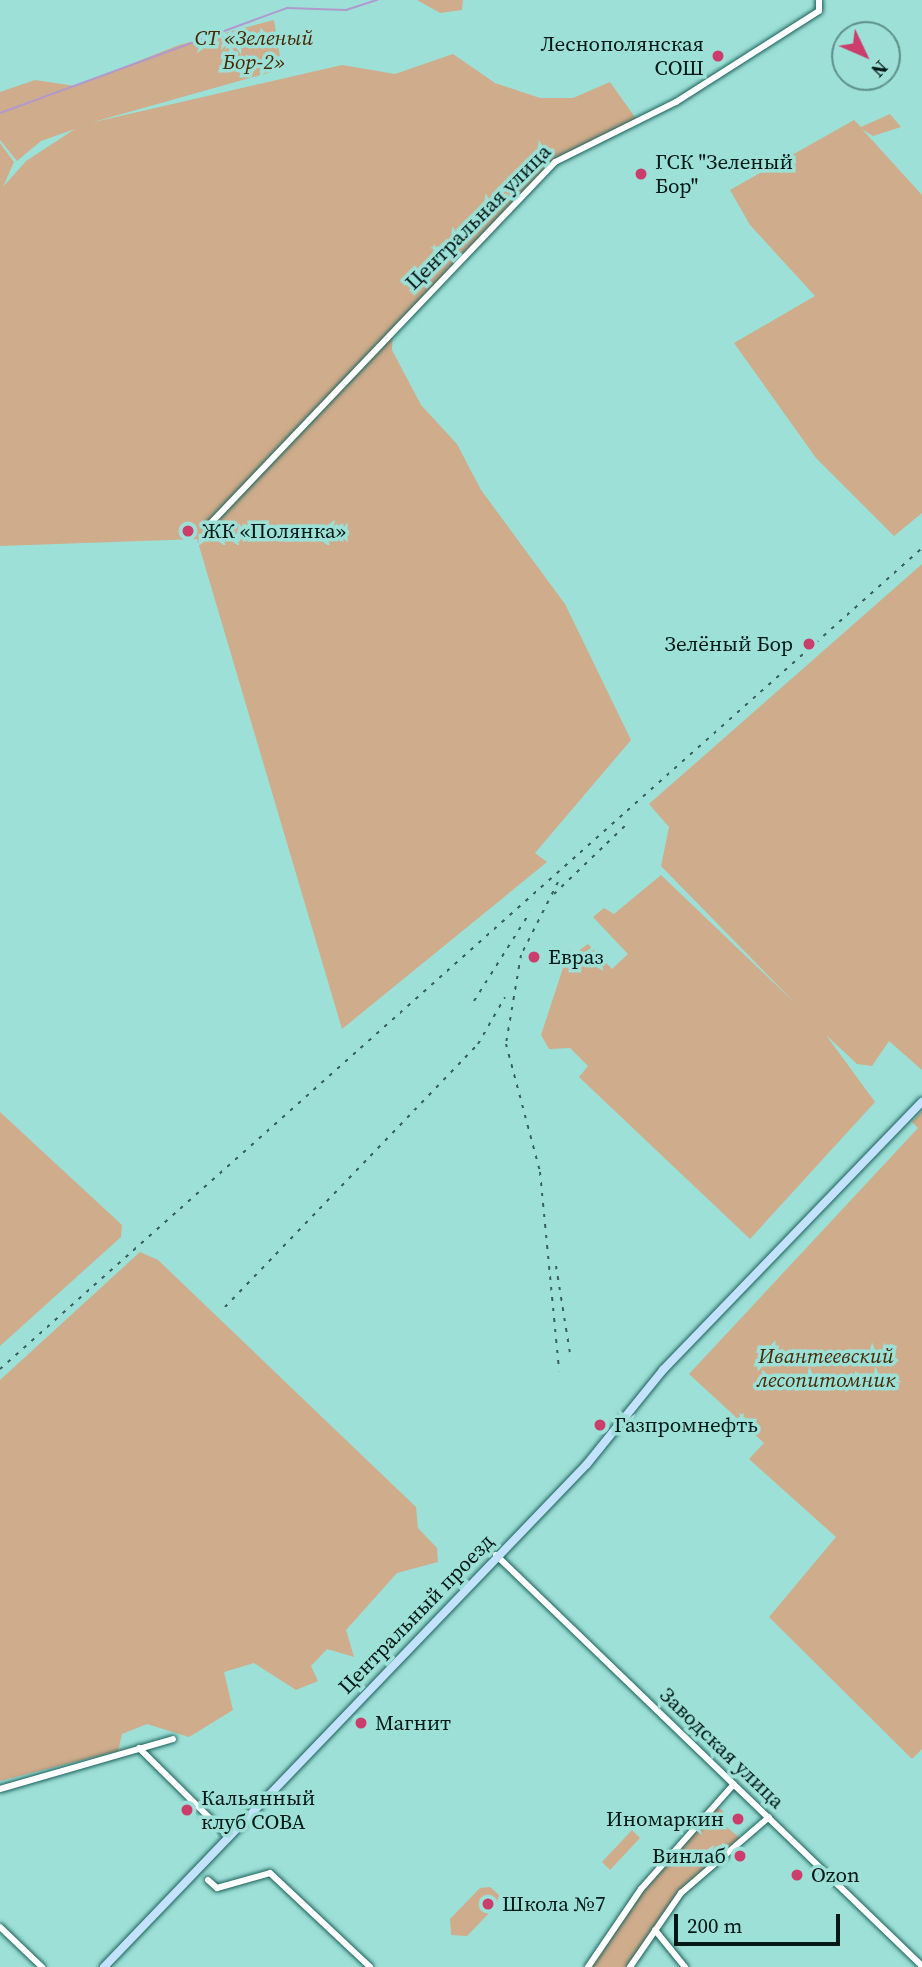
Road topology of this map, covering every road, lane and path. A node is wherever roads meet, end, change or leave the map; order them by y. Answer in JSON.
{"nodes":[{"id":1,"x":819,"y":0,"type":"edge"},
{"id":2,"x":209,"y":525,"type":"dead end"},
{"id":3,"x":922,"y":1102,"type":"edge"},
{"id":4,"x":496,"y":1556,"type":"junction"},
{"id":5,"x":173,"y":1739,"type":"dead end"},
{"id":6,"x":139,"y":1748,"type":"junction"},
{"id":7,"x":734,"y":1784,"type":"junction"},
{"id":8,"x":0,"y":1789,"type":"edge"},
{"id":9,"x":768,"y":1817,"type":"junction"},
{"id":10,"x":229,"y":1837,"type":"junction"},
{"id":11,"x":208,"y":1880,"type":"dead end"},
{"id":12,"x":0,"y":1927,"type":"edge"},
{"id":13,"x":655,"y":1930,"type":"junction"},
{"id":14,"x":922,"y":1966,"type":"edge"},
{"id":15,"x":42,"y":1967,"type":"edge"},
{"id":16,"x":104,"y":1967,"type":"edge"},
{"id":17,"x":370,"y":1967,"type":"edge"},
{"id":18,"x":588,"y":1967,"type":"edge"},
{"id":19,"x":630,"y":1967,"type":"edge"},
{"id":20,"x":685,"y":1967,"type":"edge"}],
"edges":[{"from":1,"to":2,"type":"street","name":"Центральная улица"},
{"from":3,"to":4,"type":"main road","name":"Центральный проезд"},
{"from":4,"to":7,"type":"street","name":"Заводская улица"},
{"from":4,"to":10,"type":"main road","name":"Центральный проезд"},
{"from":5,"to":6,"type":"street"},
{"from":6,"to":8,"type":"street"},
{"from":6,"to":10,"type":"street"},
{"from":7,"to":9,"type":"street","name":"Заводская улица"},
{"from":7,"to":18,"type":"street"},
{"from":9,"to":13,"type":"street"},
{"from":9,"to":14,"type":"street","name":"Заводская улица"},
{"from":10,"to":16,"type":"main road","name":"Центральный проезд"},
{"from":11,"to":17,"type":"street"},
{"from":12,"to":15,"type":"street"},
{"from":13,"to":19,"type":"street"},
{"from":13,"to":20,"type":"street"}]}
